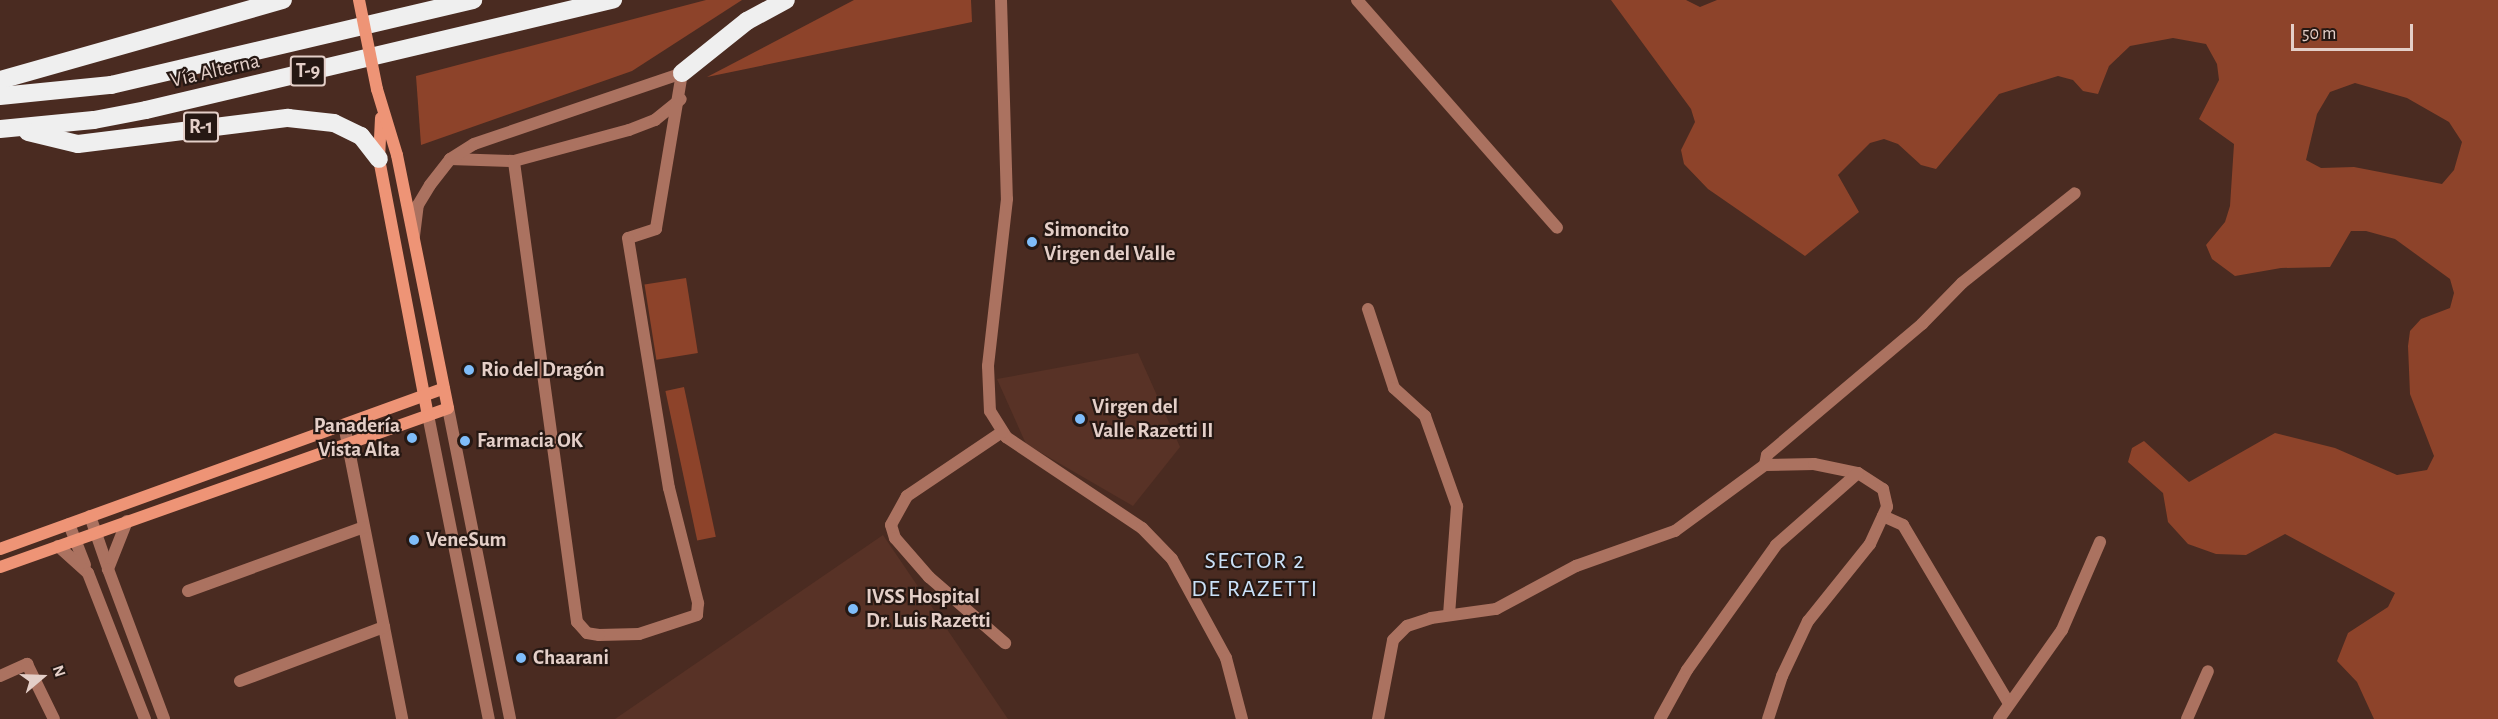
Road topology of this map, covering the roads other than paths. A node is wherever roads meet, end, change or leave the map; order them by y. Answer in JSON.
{"nodes":[{"id":1,"x":283,"y":0,"type":"edge"},
{"id":2,"x":359,"y":0,"type":"edge"},
{"id":3,"x":473,"y":0,"type":"edge"},
{"id":4,"x":613,"y":0,"type":"edge"},
{"id":5,"x":786,"y":0,"type":"edge"},
{"id":6,"x":1001,"y":0,"type":"edge"},
{"id":7,"x":1357,"y":0,"type":"edge"},
{"id":8,"x":682,"y":73,"type":"junction"},
{"id":9,"x":0,"y":80,"type":"edge"},
{"id":10,"x":0,"y":96,"type":"edge"},
{"id":11,"x":681,"y":99,"type":"junction"},
{"id":12,"x":381,"y":111,"type":"junction"},
{"id":13,"x":6,"y":128,"type":"edge"},
{"id":14,"x":379,"y":159,"type":"junction"},
{"id":15,"x":450,"y":159,"type":"junction"},
{"id":16,"x":514,"y":161,"type":"junction"},
{"id":17,"x":2075,"y":193,"type":"dead end"},
{"id":18,"x":1557,"y":228,"type":"dead end"},
{"id":19,"x":414,"y":237,"type":"junction"},
{"id":20,"x":1368,"y":309,"type":"dead end"},
{"id":21,"x":444,"y":388,"type":"junction"},
{"id":22,"x":424,"y":396,"type":"junction"},
{"id":23,"x":448,"y":408,"type":"junction"},
{"id":24,"x":428,"y":415,"type":"junction"},
{"id":25,"x":344,"y":425,"type":"junction"},
{"id":26,"x":1002,"y":432,"type":"junction"},
{"id":27,"x":348,"y":443,"type":"junction"},
{"id":28,"x":1765,"y":465,"type":"junction"},
{"id":29,"x":1857,"y":473,"type":"junction"},
{"id":30,"x":90,"y":516,"type":"junction"},
{"id":31,"x":1883,"y":516,"type":"junction"},
{"id":32,"x":127,"y":521,"type":"junction"},
{"id":33,"x":69,"y":524,"type":"junction"},
{"id":34,"x":364,"y":527,"type":"junction"},
{"id":35,"x":96,"y":532,"type":"junction"},
{"id":36,"x":75,"y":540,"type":"junction"},
{"id":37,"x":2100,"y":542,"type":"dead end"},
{"id":38,"x":58,"y":546,"type":"junction"},
{"id":39,"x":0,"y":549,"type":"edge"},
{"id":40,"x":0,"y":567,"type":"edge"},
{"id":41,"x":108,"y":569,"type":"junction"},
{"id":42,"x":88,"y":573,"type":"junction"},
{"id":43,"x":188,"y":591,"type":"dead end"},
{"id":44,"x":1449,"y":614,"type":"junction"},
{"id":45,"x":384,"y":627,"type":"junction"},
{"id":46,"x":1005,"y":644,"type":"dead end"},
{"id":47,"x":2208,"y":671,"type":"dead end"},
{"id":48,"x":0,"y":676,"type":"edge"},
{"id":49,"x":240,"y":681,"type":"dead end"},
{"id":50,"x":2008,"y":702,"type":"junction"},
{"id":51,"x":54,"y":719,"type":"edge"},
{"id":52,"x":145,"y":719,"type":"edge"},
{"id":53,"x":164,"y":719,"type":"edge"},
{"id":54,"x":402,"y":719,"type":"edge"},
{"id":55,"x":489,"y":719,"type":"edge"},
{"id":56,"x":510,"y":719,"type":"edge"},
{"id":57,"x":1242,"y":719,"type":"edge"},
{"id":58,"x":1378,"y":719,"type":"edge"},
{"id":59,"x":1660,"y":719,"type":"edge"},
{"id":60,"x":1768,"y":719,"type":"edge"},
{"id":61,"x":1999,"y":719,"type":"edge"},
{"id":62,"x":2187,"y":719,"type":"edge"}],
"edges":[{"from":1,"to":9,"type":"highway"},
{"from":2,"to":12,"type":"main road","number":"R-1","bridge":true},
{"from":3,"to":10,"type":"highway","name":"Vía Alterna","number":"T-9"},
{"from":4,"to":13,"type":"highway","name":"Vía Alterna","number":"T-9"},
{"from":5,"to":8,"type":"highway"},
{"from":6,"to":26,"type":"street"},
{"from":7,"to":18,"type":"street"},
{"from":8,"to":11,"type":"street"},
{"from":8,"to":15,"type":"street"},
{"from":11,"to":16,"type":"street"},
{"from":11,"to":16,"type":"street"},
{"from":12,"to":14,"type":"main road","number":"R-1"},
{"from":12,"to":19,"type":"main road","number":"R-1"},
{"from":13,"to":14,"type":"highway","number":"R-1"},
{"from":14,"to":22,"type":"main road","number":"R-1"},
{"from":15,"to":16,"type":"street"},
{"from":15,"to":19,"type":"street"},
{"from":17,"to":28,"type":"street"},
{"from":19,"to":21,"type":"main road","number":"R-1"},
{"from":20,"to":44,"type":"street"},
{"from":21,"to":22,"type":"main road"},
{"from":21,"to":23,"type":"main road","number":"R-1"},
{"from":22,"to":24,"type":"main road","number":"R-1"},
{"from":22,"to":25,"type":"main road"},
{"from":23,"to":24,"type":"main road"},
{"from":23,"to":56,"type":"street"},
{"from":24,"to":27,"type":"main road"},
{"from":24,"to":55,"type":"street"},
{"from":25,"to":27,"type":"street"},
{"from":25,"to":30,"type":"main road"},
{"from":26,"to":46,"type":"street"},
{"from":26,"to":57,"type":"street"},
{"from":27,"to":32,"type":"main road"},
{"from":27,"to":34,"type":"street"},
{"from":28,"to":29,"type":"street"},
{"from":28,"to":44,"type":"street"},
{"from":29,"to":31,"type":"street"},
{"from":29,"to":59,"type":"street"},
{"from":30,"to":33,"type":"main road"},
{"from":30,"to":35,"type":"street"},
{"from":31,"to":50,"type":"street"},
{"from":31,"to":60,"type":"street"},
{"from":32,"to":35,"type":"main road"},
{"from":32,"to":41,"type":"street"},
{"from":33,"to":36,"type":"street"},
{"from":33,"to":39,"type":"main road"},
{"from":34,"to":43,"type":"street"},
{"from":34,"to":45,"type":"street"},
{"from":35,"to":36,"type":"main road"},
{"from":35,"to":41,"type":"street"},
{"from":36,"to":38,"type":"main road"},
{"from":36,"to":42,"type":"street"},
{"from":37,"to":50,"type":"street"},
{"from":38,"to":40,"type":"main road"},
{"from":38,"to":42,"type":"street"},
{"from":41,"to":53,"type":"street"},
{"from":42,"to":52,"type":"street"},
{"from":44,"to":58,"type":"street"},
{"from":45,"to":49,"type":"street"},
{"from":45,"to":54,"type":"street"},
{"from":47,"to":62,"type":"street"},
{"from":48,"to":51,"type":"street"},
{"from":50,"to":61,"type":"street"}]}
